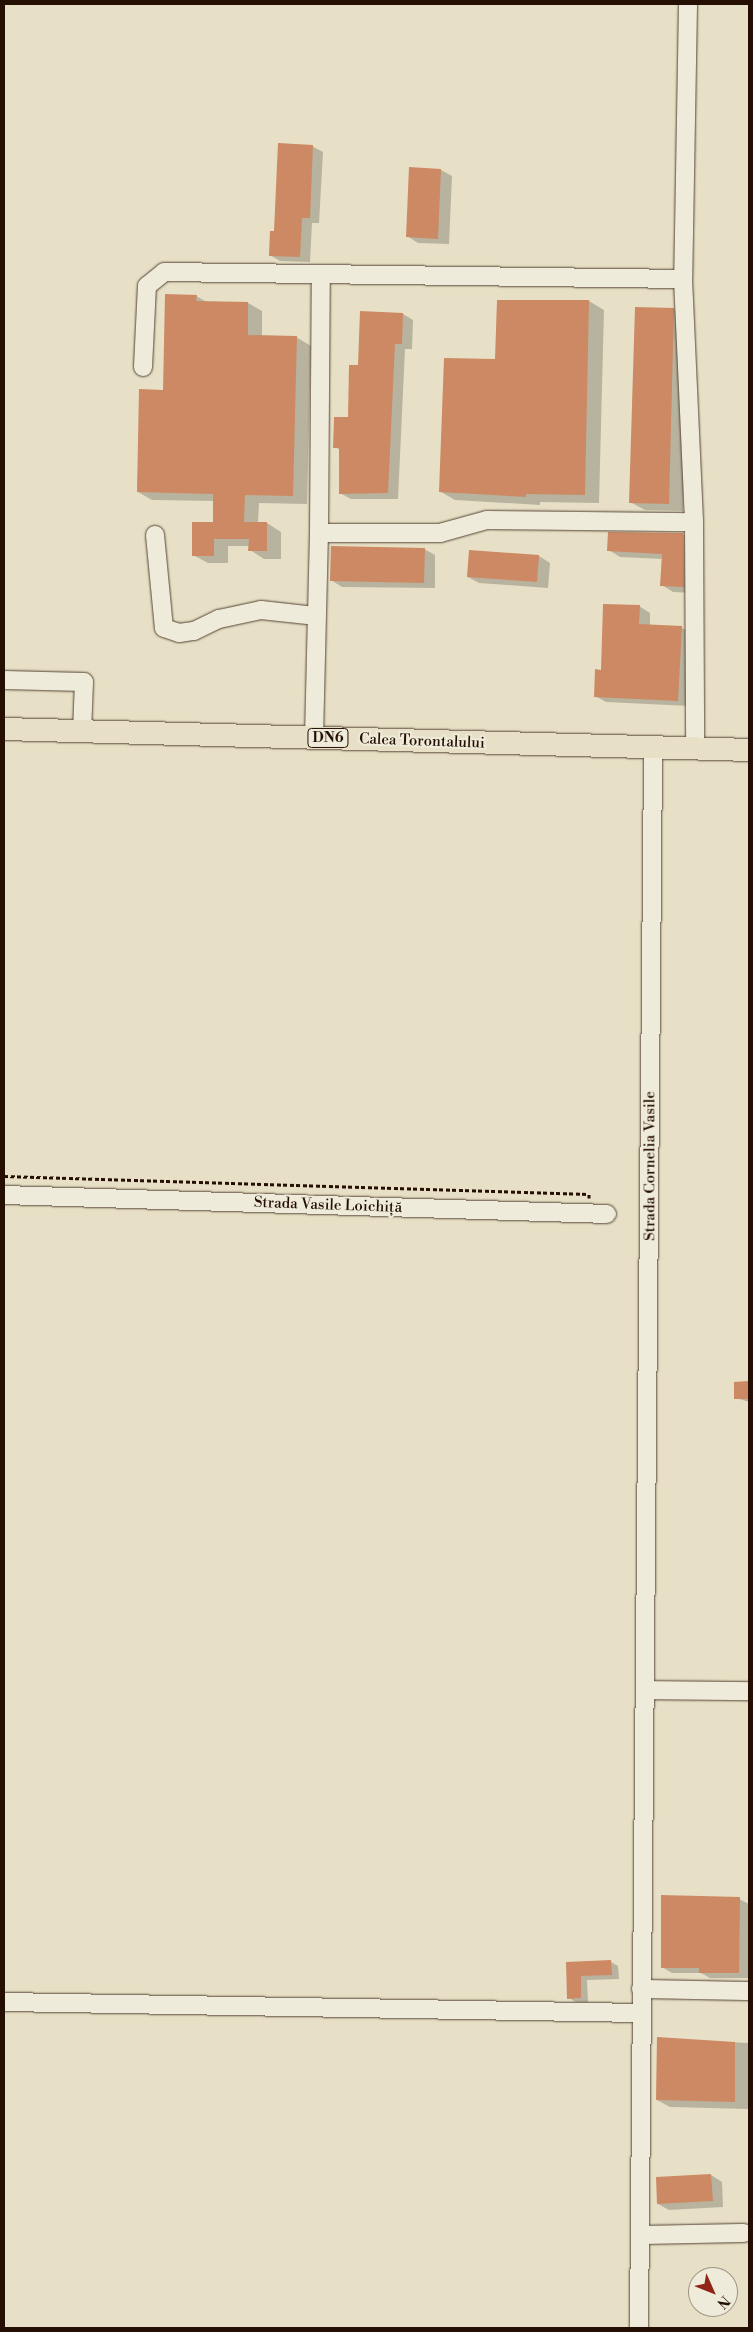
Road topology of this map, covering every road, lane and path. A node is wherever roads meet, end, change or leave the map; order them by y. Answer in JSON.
{"nodes":[{"id":1,"x":688,"y":4,"type":"edge"},
{"id":2,"x":321,"y":274,"type":"junction"},
{"id":3,"x":683,"y":279,"type":"junction"},
{"id":4,"x":143,"y":367,"type":"dead end"},
{"id":5,"x":694,"y":522,"type":"junction"},
{"id":6,"x":319,"y":533,"type":"junction"},
{"id":7,"x":155,"y":535,"type":"dead end"},
{"id":8,"x":315,"y":616,"type":"junction"},
{"id":9,"x":4,"y":680,"type":"edge"},
{"id":10,"x":4,"y":729,"type":"edge"},
{"id":11,"x":82,"y":731,"type":"junction"},
{"id":12,"x":314,"y":737,"type":"junction"},
{"id":13,"x":695,"y":747,"type":"junction"},
{"id":14,"x":653,"y":748,"type":"junction"},
{"id":15,"x":749,"y":750,"type":"edge"},
{"id":16,"x":4,"y":1195,"type":"edge"},
{"id":17,"x":607,"y":1214,"type":"dead end"},
{"id":18,"x":645,"y":1690,"type":"junction"},
{"id":19,"x":749,"y":1691,"type":"edge"},
{"id":20,"x":641,"y":1989,"type":"junction"},
{"id":21,"x":749,"y":1991,"type":"edge"},
{"id":22,"x":4,"y":2002,"type":"edge"},
{"id":23,"x":642,"y":2013,"type":"junction"},
{"id":24,"x":744,"y":2233,"type":"dead end"},
{"id":25,"x":640,"y":2235,"type":"junction"},
{"id":26,"x":639,"y":2328,"type":"edge"}],
"edges":[{"from":1,"to":3,"type":"street"},
{"from":2,"to":3,"type":"street"},
{"from":2,"to":4,"type":"street"},
{"from":2,"to":6,"type":"street"},
{"from":3,"to":5,"type":"street"},
{"from":5,"to":6,"type":"street"},
{"from":5,"to":13,"type":"street"},
{"from":6,"to":8,"type":"street"},
{"from":7,"to":8,"type":"street"},
{"from":8,"to":12,"type":"street"},
{"from":9,"to":11,"type":"street"},
{"from":10,"to":11,"type":"main road","name":"Calea Torontalului","number":"DN6"},
{"from":11,"to":12,"type":"main road","name":"Calea Torontalului","number":"DN6"},
{"from":12,"to":14,"type":"main road","name":"Calea Torontalului","number":"DN6"},
{"from":13,"to":14,"type":"main road","name":"Calea Torontalului","number":"DN6"},
{"from":13,"to":15,"type":"main road","name":"Calea Torontalului","number":"DN6"},
{"from":14,"to":18,"type":"street","name":"Strada Cornelia Vasile"},
{"from":16,"to":17,"type":"street","name":"Strada Vasile Loichiță"},
{"from":18,"to":19,"type":"street"},
{"from":18,"to":20,"type":"street","name":"Strada Cornelia Vasile"},
{"from":20,"to":21,"type":"street"},
{"from":20,"to":23,"type":"street","name":"Strada Cornelia Vasile"},
{"from":22,"to":23,"type":"street"},
{"from":23,"to":25,"type":"street","name":"Strada Cornelia Vasile"},
{"from":24,"to":25,"type":"street"},
{"from":25,"to":26,"type":"street","name":"Strada Cornelia Vasile"}]}
